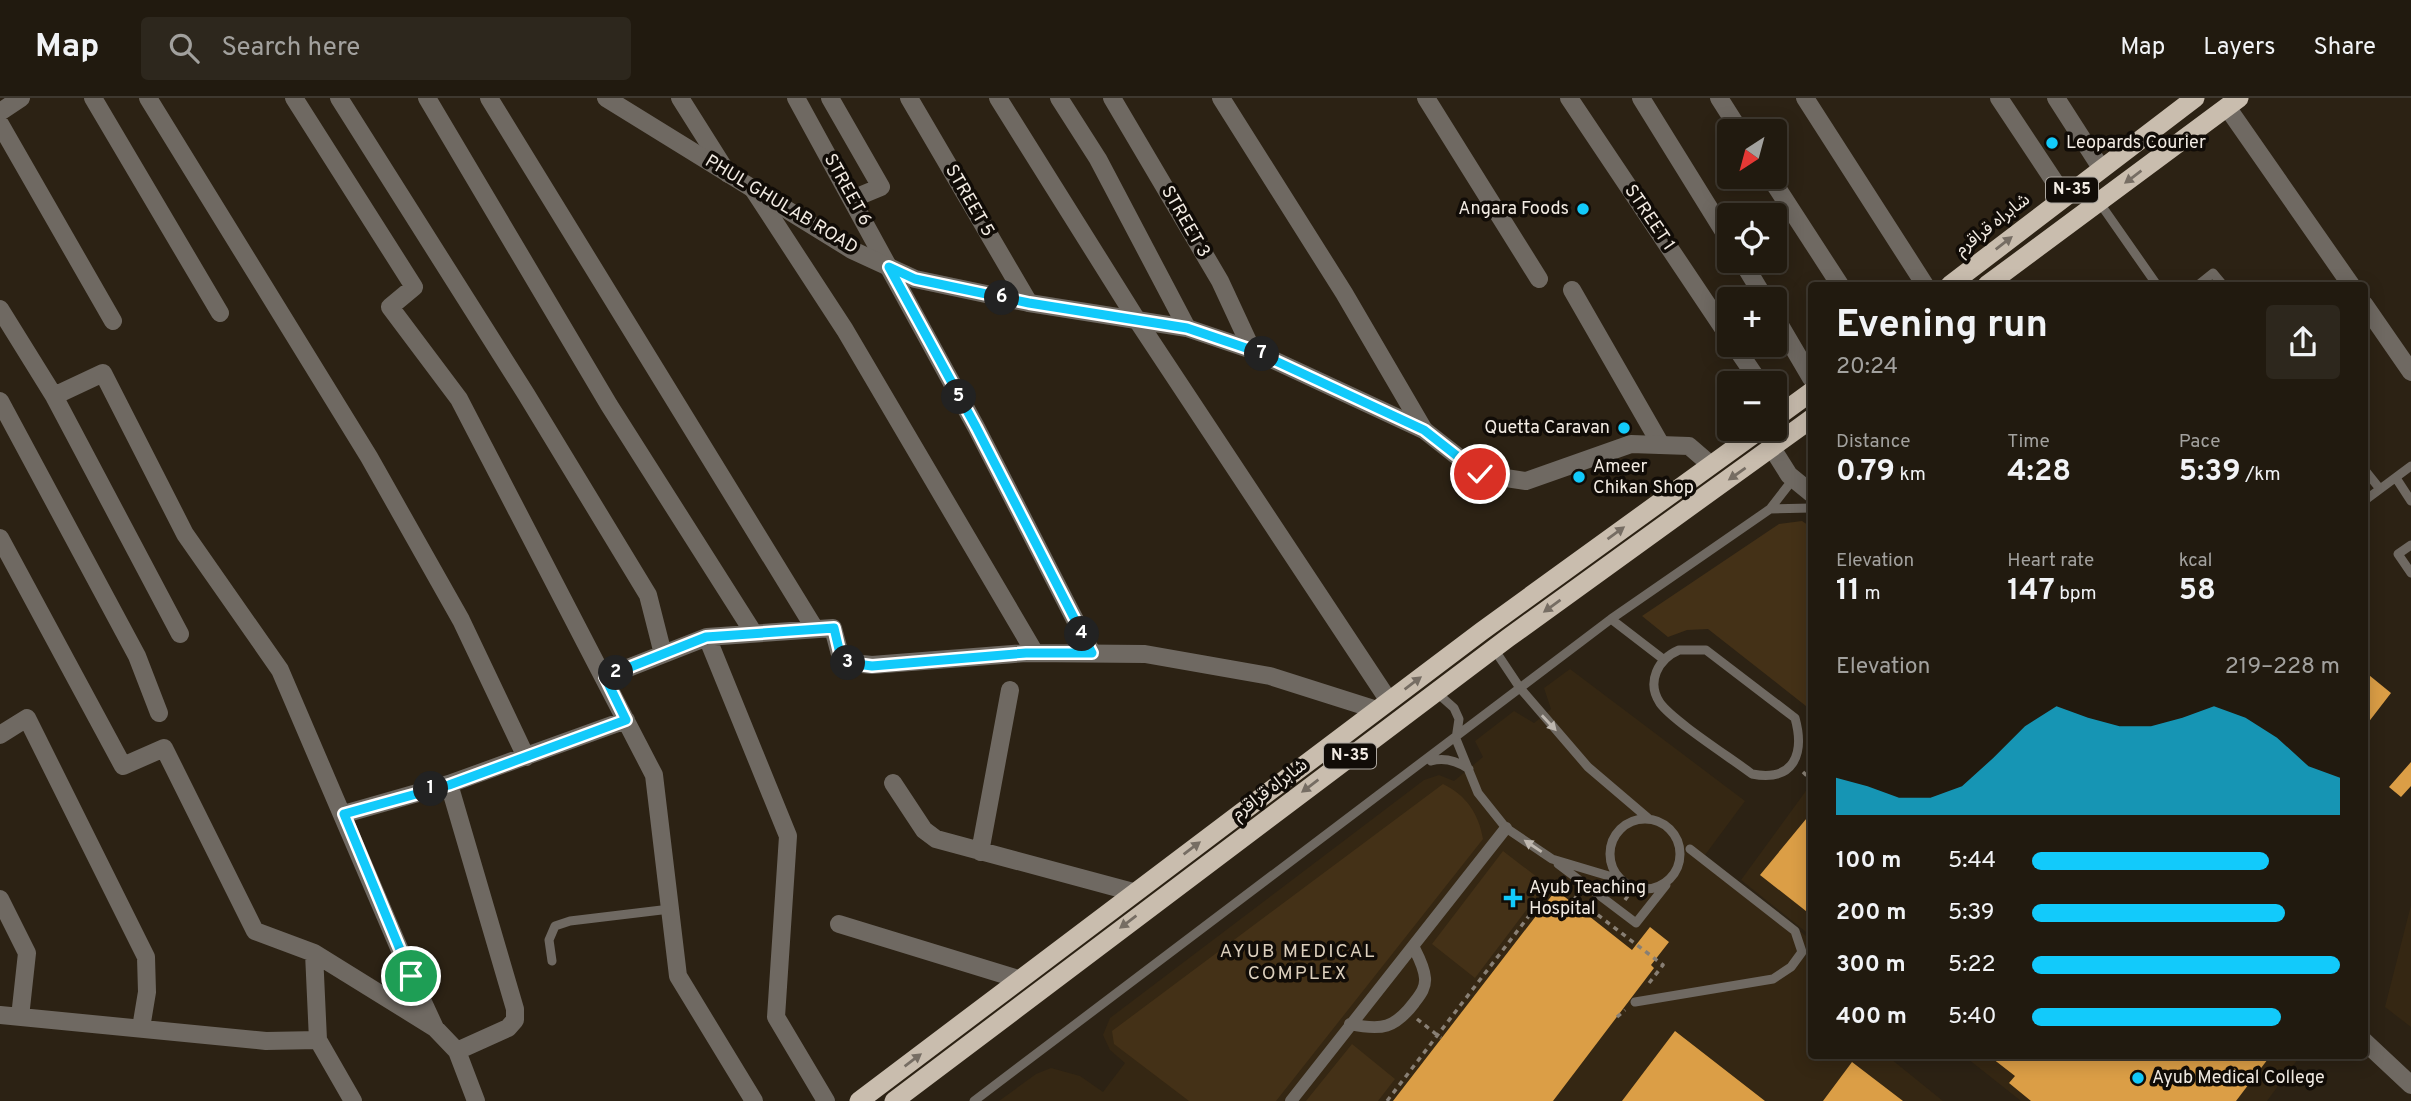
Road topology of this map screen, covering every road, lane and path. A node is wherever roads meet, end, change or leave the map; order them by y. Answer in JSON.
{"nodes":[{"id":1,"x":21,"y":98,"type":"edge"},
{"id":2,"x":93,"y":98,"type":"edge"},
{"id":3,"x":148,"y":98,"type":"edge"},
{"id":4,"x":294,"y":98,"type":"edge"},
{"id":5,"x":339,"y":98,"type":"edge"},
{"id":6,"x":427,"y":98,"type":"edge"},
{"id":7,"x":489,"y":98,"type":"edge"},
{"id":8,"x":606,"y":98,"type":"edge"},
{"id":9,"x":680,"y":98,"type":"edge"},
{"id":10,"x":796,"y":98,"type":"edge"},
{"id":11,"x":830,"y":98,"type":"edge"},
{"id":12,"x":909,"y":98,"type":"edge"},
{"id":13,"x":998,"y":98,"type":"edge"},
{"id":14,"x":1059,"y":98,"type":"edge"},
{"id":15,"x":1112,"y":98,"type":"edge"},
{"id":16,"x":1221,"y":98,"type":"edge"},
{"id":17,"x":1426,"y":98,"type":"edge"},
{"id":18,"x":1569,"y":98,"type":"edge"},
{"id":19,"x":1640,"y":98,"type":"edge"},
{"id":20,"x":1719,"y":98,"type":"edge"},
{"id":21,"x":1805,"y":98,"type":"edge"},
{"id":22,"x":1999,"y":98,"type":"edge"},
{"id":23,"x":2056,"y":98,"type":"edge"},
{"id":24,"x":2195,"y":98,"type":"edge"},
{"id":25,"x":2229,"y":101,"type":"edge"},
{"id":26,"x":0,"y":112,"type":"edge"},
{"id":27,"x":1732,"y":119,"type":"edge"},
{"id":28,"x":0,"y":124,"type":"edge"},
{"id":29,"x":2101,"y":169,"type":"junction"},
{"id":30,"x":728,"y":174,"type":"junction"},
{"id":31,"x":753,"y":189,"type":"junction"},
{"id":32,"x":1778,"y":189,"type":"edge"},
{"id":33,"x":2064,"y":196,"type":"junction"},
{"id":34,"x":852,"y":200,"type":"junction"},
{"id":35,"x":2099,"y":202,"type":"junction"},
{"id":36,"x":1717,"y":221,"type":"edge"},
{"id":37,"x":889,"y":267,"type":"junction"},
{"id":38,"x":1539,"y":279,"type":"dead end"},
{"id":39,"x":1838,"y":282,"type":"edge"},
{"id":40,"x":1923,"y":282,"type":"edge"},
{"id":41,"x":1954,"y":282,"type":"edge"},
{"id":42,"x":1991,"y":282,"type":"edge"},
{"id":43,"x":2155,"y":282,"type":"edge"},
{"id":44,"x":2202,"y":282,"type":"edge"},
{"id":45,"x":2220,"y":282,"type":"edge"},
{"id":46,"x":2349,"y":282,"type":"edge"},
{"id":47,"x":1573,"y":290,"type":"dead end"},
{"id":48,"x":1029,"y":303,"type":"junction"},
{"id":49,"x":0,"y":310,"type":"edge"},
{"id":50,"x":2368,"y":310,"type":"edge"},
{"id":51,"x":220,"y":313,"type":"dead end"},
{"id":52,"x":1717,"y":319,"type":"edge"},
{"id":53,"x":1137,"y":320,"type":"junction"},
{"id":54,"x":113,"y":321,"type":"dead end"},
{"id":55,"x":1187,"y":328,"type":"junction"},
{"id":56,"x":1787,"y":337,"type":"edge"},
{"id":57,"x":1252,"y":350,"type":"junction"},
{"id":58,"x":2410,"y":368,"type":"edge"},
{"id":59,"x":1808,"y":373,"type":"edge"},
{"id":60,"x":1808,"y":393,"type":"edge"},
{"id":61,"x":54,"y":396,"type":"junction"},
{"id":62,"x":0,"y":401,"type":"edge"},
{"id":63,"x":1787,"y":409,"type":"edge"},
{"id":64,"x":1808,"y":421,"type":"edge"},
{"id":65,"x":1424,"y":430,"type":"junction"},
{"id":66,"x":1745,"y":441,"type":"edge"},
{"id":67,"x":1661,"y":445,"type":"junction"},
{"id":68,"x":1772,"y":448,"type":"junction"},
{"id":69,"x":1711,"y":465,"type":"junction"},
{"id":70,"x":2411,"y":466,"type":"edge"},
{"id":71,"x":2368,"y":474,"type":"edge"},
{"id":72,"x":1794,"y":478,"type":"junction"},
{"id":73,"x":2396,"y":478,"type":"junction"},
{"id":74,"x":2380,"y":489,"type":"junction"},
{"id":75,"x":1808,"y":490,"type":"edge"},
{"id":76,"x":2368,"y":498,"type":"edge"},
{"id":77,"x":2411,"y":500,"type":"edge"},
{"id":78,"x":1808,"y":508,"type":"edge"},
{"id":79,"x":1770,"y":509,"type":"junction"},
{"id":80,"x":0,"y":538,"type":"edge"},
{"id":81,"x":2411,"y":545,"type":"edge"},
{"id":82,"x":2411,"y":573,"type":"edge"},
{"id":83,"x":1611,"y":619,"type":"junction"},
{"id":84,"x":815,"y":629,"type":"junction"},
{"id":85,"x":753,"y":632,"type":"junction"},
{"id":86,"x":180,"y":634,"type":"dead end"},
{"id":87,"x":706,"y":637,"type":"junction"},
{"id":88,"x":1494,"y":649,"type":"junction"},
{"id":89,"x":1035,"y":653,"type":"junction"},
{"id":90,"x":1092,"y":653,"type":"junction"},
{"id":91,"x":663,"y":654,"type":"junction"},
{"id":92,"x":1663,"y":659,"type":"junction"},
{"id":93,"x":605,"y":677,"type":"junction"},
{"id":94,"x":1520,"y":688,"type":"junction"},
{"id":95,"x":1010,"y":690,"type":"dead end"},
{"id":96,"x":1436,"y":692,"type":"junction"},
{"id":97,"x":1383,"y":705,"type":"junction"},
{"id":98,"x":159,"y":713,"type":"dead end"},
{"id":99,"x":626,"y":720,"type":"junction"},
{"id":100,"x":0,"y":736,"type":"edge"},
{"id":101,"x":1456,"y":738,"type":"junction"},
{"id":102,"x":526,"y":757,"type":"junction"},
{"id":103,"x":1426,"y":762,"type":"junction"},
{"id":104,"x":1469,"y":769,"type":"junction"},
{"id":105,"x":893,"y":783,"type":"dead end"},
{"id":106,"x":449,"y":785,"type":"junction"},
{"id":107,"x":344,"y":814,"type":"junction"},
{"id":108,"x":1649,"y":819,"type":"junction"},
{"id":109,"x":1506,"y":828,"type":"junction"},
{"id":110,"x":1690,"y":849,"type":"dead end"},
{"id":111,"x":980,"y":852,"type":"junction"},
{"id":112,"x":1552,"y":859,"type":"junction"},
{"id":113,"x":1619,"y":879,"type":"junction"},
{"id":114,"x":1669,"y":880,"type":"junction"},
{"id":115,"x":1133,"y":892,"type":"junction"},
{"id":116,"x":0,"y":899,"type":"edge"},
{"id":117,"x":670,"y":909,"type":"junction"},
{"id":118,"x":839,"y":924,"type":"dead end"},
{"id":119,"x":1413,"y":946,"type":"junction"},
{"id":120,"x":314,"y":953,"type":"junction"},
{"id":121,"x":552,"y":961,"type":"dead end"},
{"id":122,"x":1018,"y":979,"type":"junction"},
{"id":123,"x":1635,"y":1002,"type":"junction"},
{"id":124,"x":1407,"y":1012,"type":"junction"},
{"id":125,"x":0,"y":1015,"type":"edge"},
{"id":126,"x":20,"y":1017,"type":"junction"},
{"id":127,"x":1617,"y":1017,"type":"dead end"},
{"id":128,"x":1350,"y":1024,"type":"junction"},
{"id":129,"x":141,"y":1028,"type":"junction"},
{"id":130,"x":435,"y":1028,"type":"junction"},
{"id":131,"x":1440,"y":1036,"type":"junction"},
{"id":132,"x":318,"y":1040,"type":"junction"},
{"id":133,"x":2368,"y":1045,"type":"edge"},
{"id":134,"x":457,"y":1051,"type":"junction"},
{"id":135,"x":2411,"y":1085,"type":"edge"},
{"id":136,"x":352,"y":1101,"type":"edge"},
{"id":137,"x":476,"y":1101,"type":"edge"},
{"id":138,"x":754,"y":1101,"type":"edge"},
{"id":139,"x":826,"y":1101,"type":"edge"},
{"id":140,"x":859,"y":1101,"type":"edge"},
{"id":141,"x":894,"y":1101,"type":"edge"},
{"id":142,"x":974,"y":1101,"type":"edge"},
{"id":143,"x":1291,"y":1101,"type":"edge"},
{"id":144,"x":1387,"y":1101,"type":"edge"}],
"edges":[{"from":1,"to":26,"type":"street"},
{"from":2,"to":51,"type":"street"},
{"from":3,"to":102,"type":"street"},
{"from":4,"to":93,"type":"street"},
{"from":5,"to":91,"type":"street"},
{"from":6,"to":85,"type":"street"},
{"from":7,"to":84,"type":"street"},
{"from":8,"to":30,"type":"street","name":"PHUL GHULAB ROAD"},
{"from":9,"to":30,"type":"street"},
{"from":10,"to":34,"type":"street","name":"STREET 6"},
{"from":11,"to":34,"type":"street"},
{"from":12,"to":48,"type":"street","name":"STREET 5"},
{"from":13,"to":53,"type":"street"},
{"from":14,"to":55,"type":"street"},
{"from":15,"to":57,"type":"street","name":"STREET 3"},
{"from":16,"to":65,"type":"street"},
{"from":17,"to":38,"type":"street"},
{"from":18,"to":52,"type":"street","name":"STREET 1"},
{"from":19,"to":36,"type":"street"},
{"from":20,"to":27,"type":"street"},
{"from":21,"to":40,"type":"street"},
{"from":22,"to":33,"type":"street"},
{"from":23,"to":29,"type":"street"},
{"from":24,"to":29,"type":"highway","name":"شاہراہ قراقرم","number":"N-35"},
{"from":25,"to":35,"type":"highway","number":"N-35","one_way":true},
{"from":25,"to":46,"type":"street"},
{"from":28,"to":54,"type":"street"},
{"from":29,"to":33,"type":"highway","name":"شاہراہ قراقرم","number":"N-35"},
{"from":30,"to":31,"type":"street","name":"PHUL GHULAB ROAD"},
{"from":31,"to":37,"type":"street","name":"PHUL GHULAB ROAD"},
{"from":31,"to":89,"type":"street"},
{"from":32,"to":39,"type":"street"},
{"from":41,"to":33,"type":"highway","name":"شاہراہ قراقرم","number":"N-35","one_way":true},
{"from":34,"to":37,"type":"street","name":"STREET 6"},
{"from":35,"to":42,"type":"highway","number":"N-35"},
{"from":35,"to":43,"type":"lane"},
{"from":37,"to":48,"type":"street","name":"PHUL GHULAB ROAD"},
{"from":37,"to":90,"type":"street","name":"STREET 6"},
{"from":44,"to":45,"type":"lane"},
{"from":47,"to":67,"type":"street"},
{"from":48,"to":53,"type":"street","name":"PHUL GHULAB ROAD"},
{"from":49,"to":61,"type":"street"},
{"from":50,"to":58,"type":"street"},
{"from":53,"to":55,"type":"street","name":"PHUL GHULAB ROAD"},
{"from":53,"to":97,"type":"street"},
{"from":55,"to":57,"type":"street","name":"PHUL GHULAB ROAD"},
{"from":56,"to":59,"type":"street"},
{"from":57,"to":65,"type":"street","name":"PHUL GHULAB ROAD"},
{"from":60,"to":63,"type":"highway"},
{"from":61,"to":86,"type":"street"},
{"from":61,"to":107,"type":"street"},
{"from":62,"to":98,"type":"street"},
{"from":64,"to":68,"type":"highway","name":"شاہراہ قراقرم","number":"N-35"},
{"from":65,"to":67,"type":"street","name":"PHUL GHULAB ROAD"},
{"from":66,"to":69,"type":"highway","name":"شاہراہ قراقرم","number":"N-35"},
{"from":67,"to":69,"type":"street","name":"PHUL GHULAB ROAD"},
{"from":68,"to":72,"type":"street"},
{"from":68,"to":88,"type":"highway","name":"شاہراہ قراقرم","number":"N-35","one_way":true},
{"from":97,"to":69,"type":"highway","name":"شاہراہ قراقرم","number":"N-35","one_way":true},
{"from":70,"to":73,"type":"lane"},
{"from":71,"to":74,"type":"lane"},
{"from":72,"to":75,"type":"street"},
{"from":72,"to":79,"type":"lane"},
{"from":73,"to":74,"type":"lane"},
{"from":73,"to":77,"type":"lane"},
{"from":74,"to":76,"type":"lane"},
{"from":78,"to":79,"type":"lane"},
{"from":79,"to":83,"type":"lane"},
{"from":80,"to":120,"type":"street"},
{"from":81,"to":82,"type":"lane"},
{"from":83,"to":92,"type":"lane"},
{"from":83,"to":94,"type":"lane"},
{"from":84,"to":85,"type":"street"},
{"from":84,"to":89,"type":"street"},
{"from":85,"to":87,"type":"street"},
{"from":87,"to":91,"type":"street"},
{"from":87,"to":139,"type":"street"},
{"from":88,"to":94,"type":"lane"},
{"from":88,"to":96,"type":"highway","name":"شاہراہ قراقرم","number":"N-35"},
{"from":89,"to":90,"type":"street"},
{"from":90,"to":97,"type":"street"},
{"from":91,"to":93,"type":"street"},
{"from":92,"to":92,"type":"lane"},
{"from":93,"to":99,"type":"street"},
{"from":94,"to":101,"type":"lane"},
{"from":94,"to":108,"type":"lane","one_way":true},
{"from":95,"to":111,"type":"street"},
{"from":96,"to":101,"type":"lane"},
{"from":96,"to":141,"type":"highway","name":"شاہراہ قراقرم","number":"N-35","one_way":true},
{"from":115,"to":97,"type":"highway","name":"شاہراہ قراقرم","number":"N-35","one_way":true},
{"from":99,"to":102,"type":"street"},
{"from":99,"to":117,"type":"street"},
{"from":100,"to":129,"type":"street"},
{"from":101,"to":103,"type":"lane"},
{"from":101,"to":104,"type":"lane"},
{"from":102,"to":106,"type":"street"},
{"from":103,"to":104,"type":"lane"},
{"from":103,"to":142,"type":"lane"},
{"from":104,"to":109,"type":"lane"},
{"from":105,"to":111,"type":"street"},
{"from":106,"to":107,"type":"street"},
{"from":106,"to":134,"type":"street"},
{"from":107,"to":130,"type":"street"},
{"from":108,"to":113,"type":"lane"},
{"from":108,"to":114,"type":"lane"},
{"from":112,"to":109,"type":"lane","one_way":true},
{"from":109,"to":119,"type":"street"},
{"from":110,"to":123,"type":"lane"},
{"from":111,"to":115,"type":"street"},
{"from":112,"to":113,"type":"lane"},
{"from":112,"to":114,"type":"lane"},
{"from":113,"to":114,"type":"lane"},
{"from":115,"to":122,"type":"highway","name":"شاہراہ قراقرم","number":"N-35"},
{"from":116,"to":126,"type":"street"},
{"from":117,"to":121,"type":"lane"},
{"from":117,"to":138,"type":"street"},
{"from":118,"to":122,"type":"street"},
{"from":119,"to":124,"type":"street"},
{"from":119,"to":128,"type":"street"},
{"from":120,"to":130,"type":"street"},
{"from":120,"to":132,"type":"street"},
{"from":140,"to":122,"type":"highway","name":"شاہراہ قراقرم","number":"N-35","one_way":true},
{"from":123,"to":127,"type":"path"},
{"from":123,"to":131,"type":"path"},
{"from":124,"to":128,"type":"street"},
{"from":124,"to":131,"type":"path"},
{"from":125,"to":126,"type":"street"},
{"from":126,"to":129,"type":"street"},
{"from":128,"to":143,"type":"street"},
{"from":129,"to":132,"type":"street"},
{"from":130,"to":134,"type":"street"},
{"from":131,"to":144,"type":"path"},
{"from":132,"to":136,"type":"street"},
{"from":133,"to":135,"type":"street"},
{"from":134,"to":137,"type":"street"}]}
